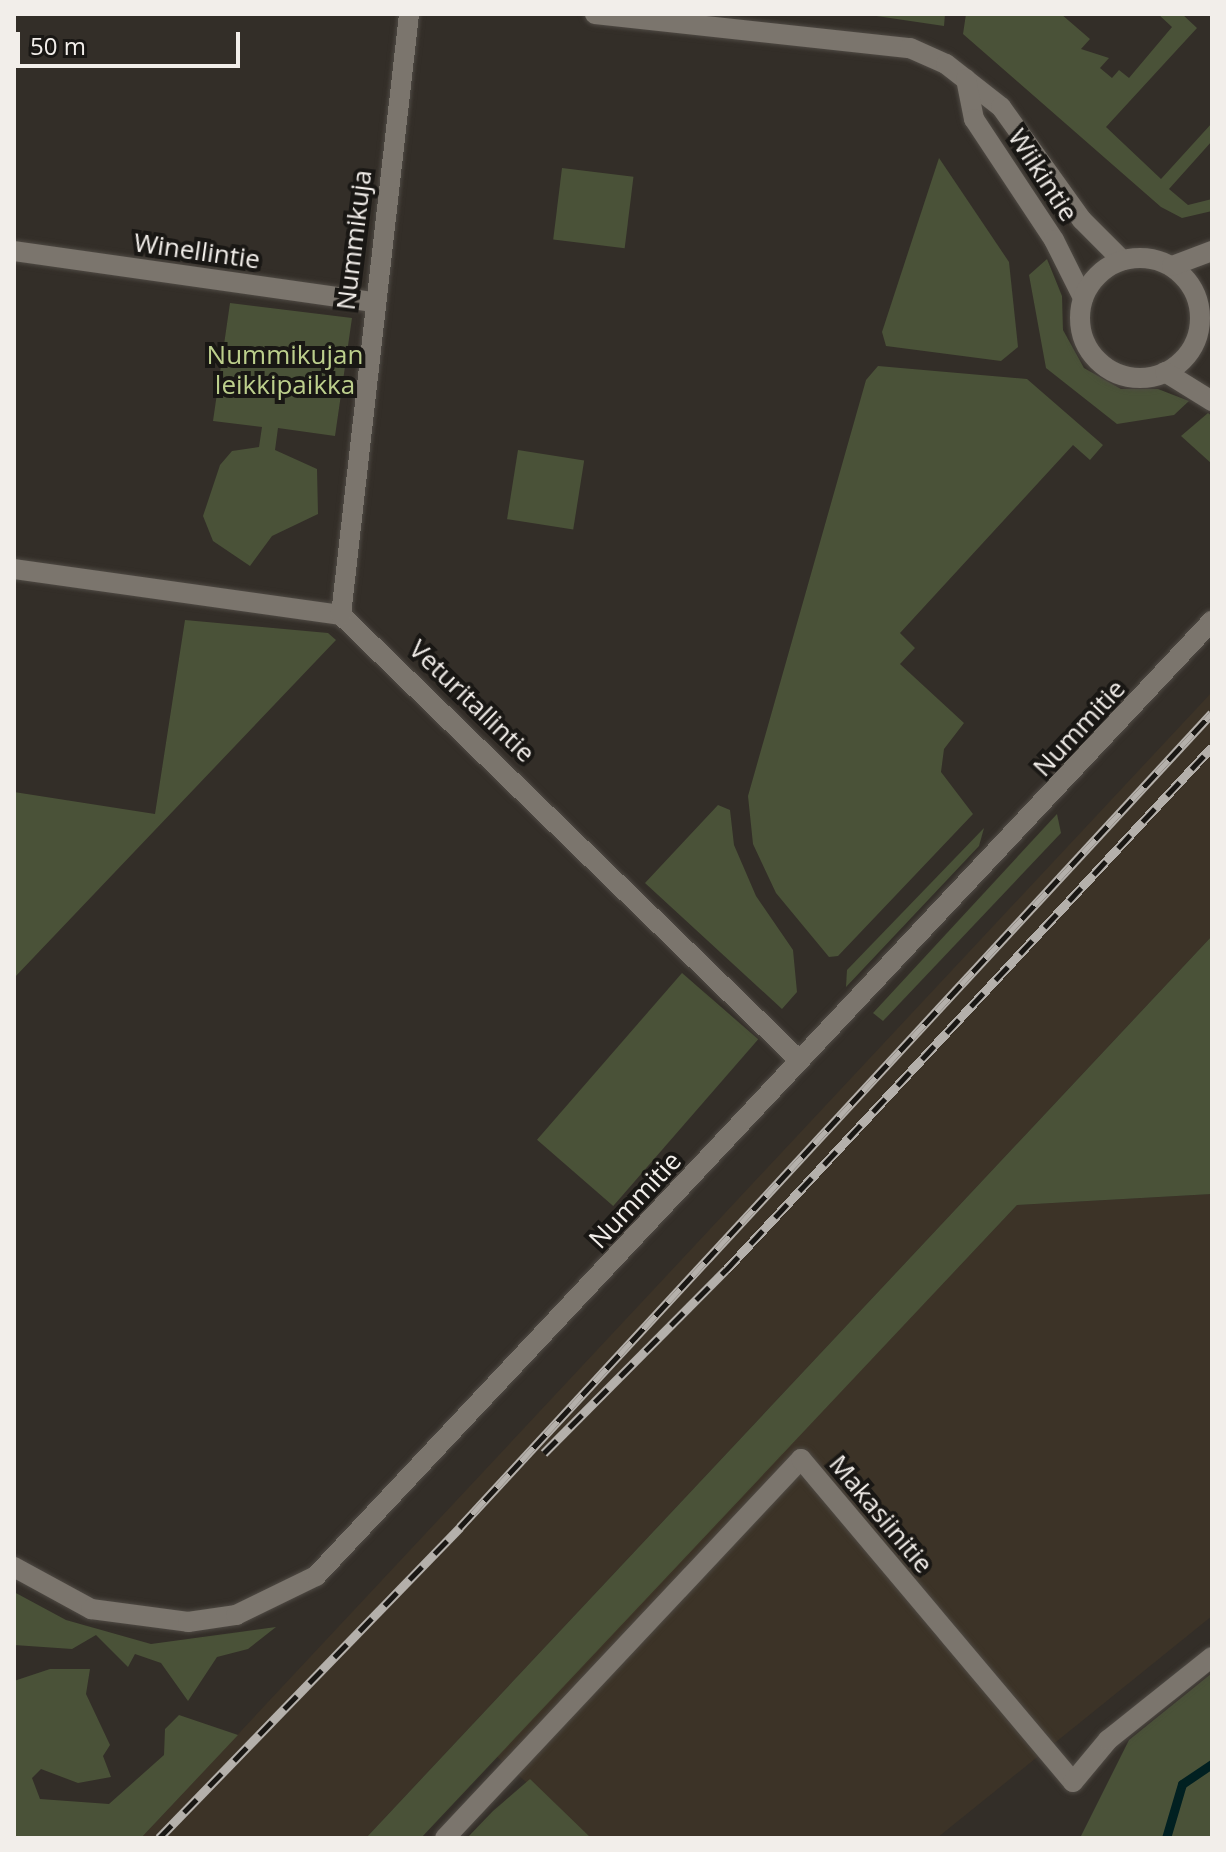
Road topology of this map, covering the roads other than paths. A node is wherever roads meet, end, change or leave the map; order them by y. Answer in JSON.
{"nodes":[{"id":1,"x":409,"y":14,"type":"edge"},
{"id":2,"x":595,"y":14,"type":"edge"},
{"id":3,"x":966,"y":79,"type":"junction"},
{"id":4,"x":14,"y":251,"type":"edge"},
{"id":5,"x":1212,"y":251,"type":"edge"},
{"id":6,"x":1122,"y":260,"type":"junction"},
{"id":7,"x":1172,"y":266,"type":"junction"},
{"id":8,"x":1083,"y":298,"type":"junction"},
{"id":9,"x":372,"y":302,"type":"junction"},
{"id":10,"x":1204,"y":316,"type":"edge"},
{"id":11,"x":1212,"y":347,"type":"edge"},
{"id":12,"x":1165,"y":372,"type":"junction"},
{"id":13,"x":1212,"y":401,"type":"edge"},
{"id":14,"x":14,"y":569,"type":"edge"},
{"id":15,"x":341,"y":615,"type":"junction"},
{"id":16,"x":1212,"y":621,"type":"edge"},
{"id":17,"x":798,"y":1059,"type":"junction"},
{"id":18,"x":14,"y":1567,"type":"edge"},
{"id":19,"x":1212,"y":1657,"type":"edge"},
{"id":20,"x":445,"y":1838,"type":"edge"}],
"edges":[{"from":1,"to":9,"type":"street","name":"Nummikuja"},
{"from":2,"to":3,"type":"street","name":"Wiikintie"},
{"from":3,"to":6,"type":"street","name":"Wiikintie"},
{"from":3,"to":8,"type":"street","name":"Wiikintie"},
{"from":4,"to":9,"type":"street","name":"Winellintie"},
{"from":5,"to":7,"type":"street"},
{"from":6,"to":7,"type":"street"},
{"from":6,"to":8,"type":"street"},
{"from":7,"to":10,"type":"street"},
{"from":8,"to":12,"type":"street"},
{"from":9,"to":15,"type":"street","name":"Nummikuja"},
{"from":10,"to":11,"type":"street"},
{"from":10,"to":12,"type":"street"},
{"from":12,"to":13,"type":"street"},
{"from":14,"to":15,"type":"street"},
{"from":15,"to":17,"type":"street","name":"Veturitallintie"},
{"from":16,"to":17,"type":"street","name":"Nummitie"},
{"from":17,"to":18,"type":"street","name":"Nummitie"},
{"from":19,"to":20,"type":"street","name":"Makasiinitie"}]}
